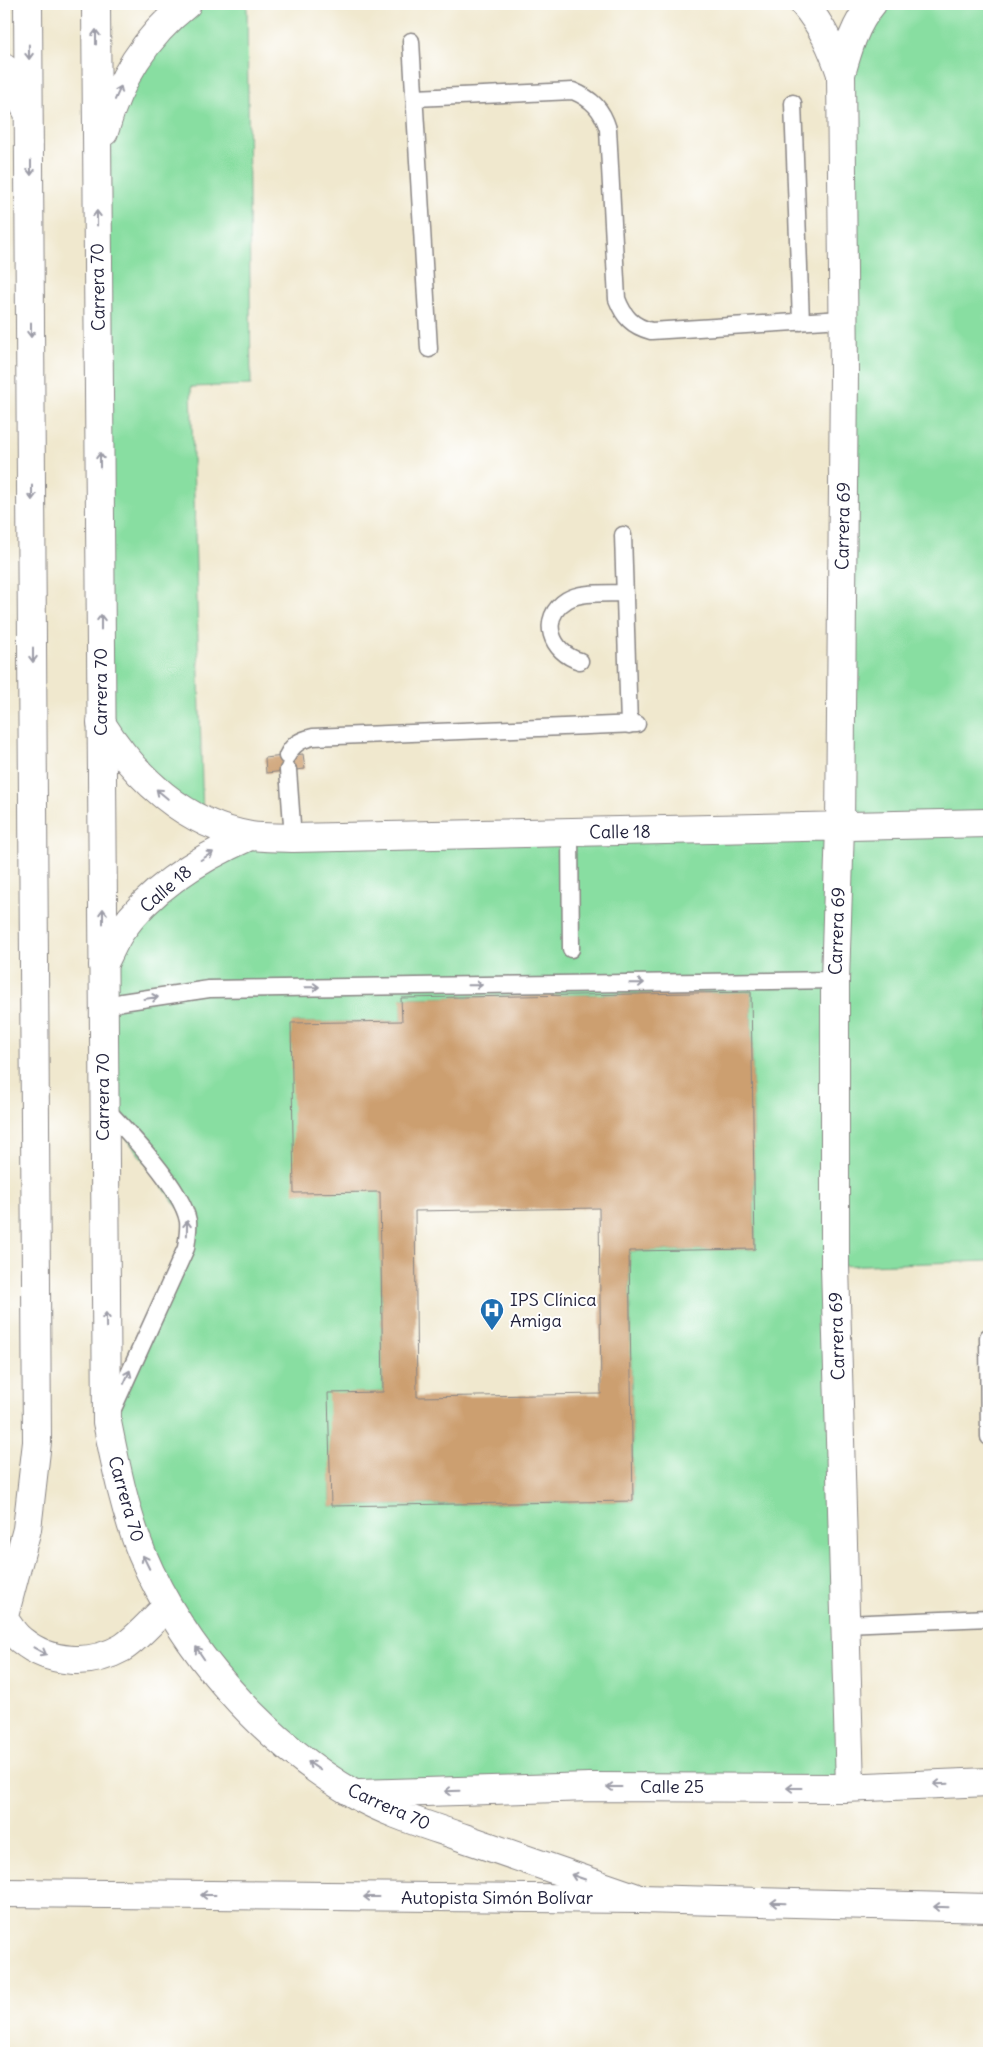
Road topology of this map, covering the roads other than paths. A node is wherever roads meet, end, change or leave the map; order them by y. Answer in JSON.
{"nodes":[{"id":1,"x":28,"y":4,"type":"edge"},
{"id":2,"x":96,"y":4,"type":"edge"},
{"id":3,"x":186,"y":4,"type":"edge"},
{"id":4,"x":804,"y":4,"type":"edge"},
{"id":5,"x":872,"y":4,"type":"edge"},
{"id":6,"x":411,"y":41,"type":"dead end"},
{"id":7,"x":4,"y":68,"type":"edge"},
{"id":8,"x":841,"y":74,"type":"junction"},
{"id":9,"x":415,"y":98,"type":"junction"},
{"id":10,"x":793,"y":103,"type":"dead end"},
{"id":11,"x":30,"y":119,"type":"junction"},
{"id":12,"x":97,"y":173,"type":"junction"},
{"id":13,"x":842,"y":319,"type":"junction"},
{"id":14,"x":801,"y":322,"type":"junction"},
{"id":15,"x":429,"y":349,"type":"dead end"},
{"id":16,"x":623,"y":535,"type":"dead end"},
{"id":17,"x":625,"y":593,"type":"junction"},
{"id":18,"x":580,"y":662,"type":"dead end"},
{"id":19,"x":102,"y":723,"type":"junction"},
{"id":20,"x":989,"y":823,"type":"edge"},
{"id":21,"x":840,"y":827,"type":"junction"},
{"id":22,"x":570,"y":833,"type":"junction"},
{"id":23,"x":250,"y":836,"type":"junction"},
{"id":24,"x":293,"y":838,"type":"junction"},
{"id":25,"x":571,"y":949,"type":"dead end"},
{"id":26,"x":103,"y":965,"type":"junction"},
{"id":27,"x":835,"y":980,"type":"junction"},
{"id":28,"x":103,"y":1008,"type":"junction"},
{"id":29,"x":103,"y":1106,"type":"junction"},
{"id":30,"x":988,"y":1337,"type":"edge"},
{"id":31,"x":107,"y":1422,"type":"junction"},
{"id":32,"x":989,"y":1437,"type":"edge"},
{"id":33,"x":168,"y":1606,"type":"junction"},
{"id":34,"x":4,"y":1617,"type":"edge"},
{"id":35,"x":989,"y":1618,"type":"edge"},
{"id":36,"x":846,"y":1624,"type":"junction"},
{"id":37,"x":989,"y":1782,"type":"edge"},
{"id":38,"x":850,"y":1787,"type":"junction"},
{"id":39,"x":354,"y":1794,"type":"junction"},
{"id":40,"x":4,"y":1893,"type":"edge"},
{"id":41,"x":640,"y":1899,"type":"junction"},
{"id":42,"x":989,"y":1908,"type":"edge"}],
"edges":[{"from":1,"to":11,"type":"main road","one_way":true},
{"from":12,"to":2,"type":"main road","name":"Carrera 70","one_way":true},
{"from":12,"to":3,"type":"main road","one_way":true},
{"from":4,"to":8,"type":"main road","name":"Carrera 69"},
{"from":5,"to":8,"type":"main road","name":"Carrera 69"},
{"from":6,"to":9,"type":"lane"},
{"from":7,"to":11,"type":"main road"},
{"from":8,"to":13,"type":"main road","name":"Carrera 69"},
{"from":9,"to":14,"type":"lane"},
{"from":9,"to":15,"type":"lane"},
{"from":10,"to":14,"type":"lane"},
{"from":11,"to":34,"type":"main road","one_way":true},
{"from":19,"to":12,"type":"main road","name":"Carrera 70","one_way":true},
{"from":13,"to":14,"type":"lane"},
{"from":13,"to":21,"type":"main road","name":"Carrera 69"},
{"from":16,"to":17,"type":"lane"},
{"from":17,"to":18,"type":"lane"},
{"from":17,"to":24,"type":"lane"},
{"from":23,"to":19,"type":"main road","name":"Calle 18","one_way":true},
{"from":26,"to":19,"type":"main road","name":"Carrera 70","one_way":true},
{"from":20,"to":21,"type":"main road","name":"Calle 18"},
{"from":21,"to":22,"type":"main road","name":"Calle 18"},
{"from":21,"to":27,"type":"main road","name":"Carrera 69"},
{"from":22,"to":24,"type":"main road","name":"Calle 18"},
{"from":22,"to":25,"type":"lane"},
{"from":23,"to":24,"type":"main road","name":"Calle 18"},
{"from":26,"to":23,"type":"main road","name":"Calle 18","one_way":true},
{"from":26,"to":28,"type":"main road","name":"Carrera 70"},
{"from":28,"to":27,"type":"lane","one_way":true},
{"from":27,"to":36,"type":"main road","name":"Carrera 69"},
{"from":28,"to":29,"type":"main road","name":"Carrera 70"},
{"from":31,"to":29,"type":"main road","name":"Carrera 70","one_way":true},
{"from":31,"to":29,"type":"lane","one_way":true},
{"from":30,"to":32,"type":"lane"},
{"from":33,"to":31,"type":"main road","name":"Carrera 70","one_way":true},
{"from":34,"to":33,"type":"main road","one_way":true},
{"from":39,"to":33,"type":"main road","name":"Carrera 70","one_way":true},
{"from":35,"to":36,"type":"lane"},
{"from":36,"to":38,"type":"main road","name":"Carrera 69"},
{"from":37,"to":38,"type":"main road","name":"Calle 25","one_way":true},
{"from":38,"to":39,"type":"main road","name":"Calle 25","one_way":true},
{"from":41,"to":39,"type":"main road","name":"Carrera 70","one_way":true},
{"from":41,"to":40,"type":"main road","name":"Autopista Simón Bolívar","one_way":true},
{"from":42,"to":41,"type":"main road","name":"Autopista Simón Bolívar","one_way":true}]}
